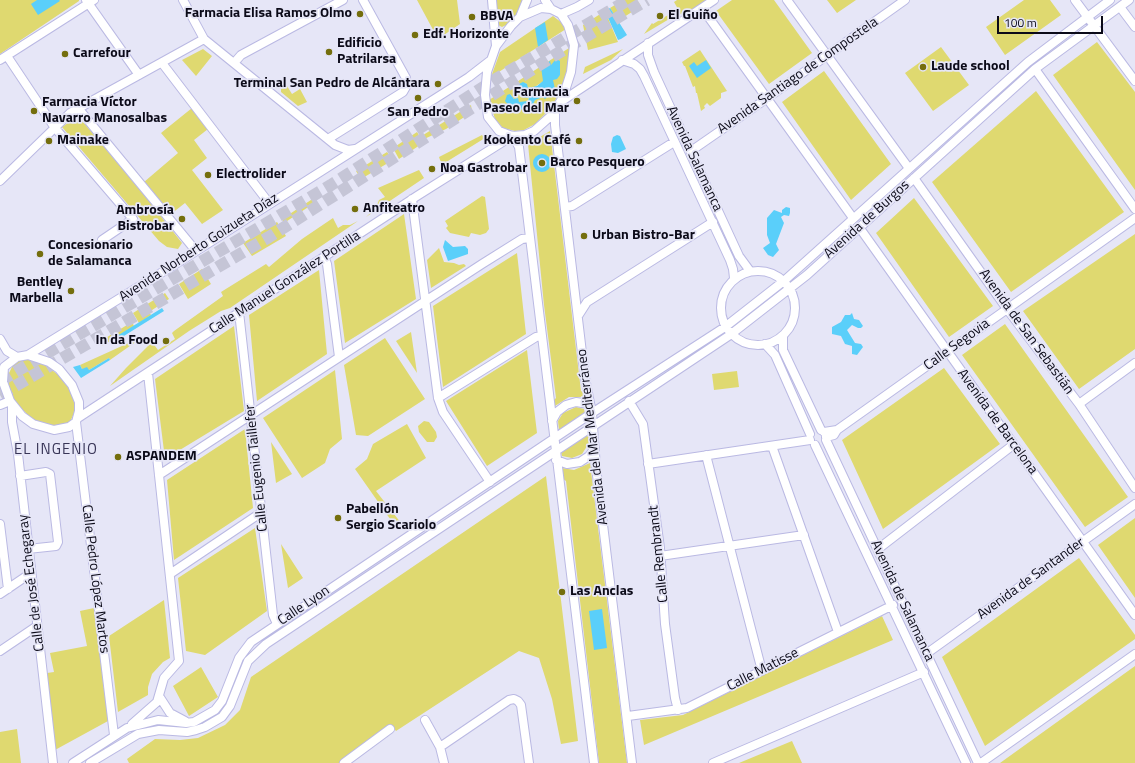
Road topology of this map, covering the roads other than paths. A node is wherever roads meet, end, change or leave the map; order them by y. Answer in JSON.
{"nodes":[{"id":1,"x":183,"y":0,"type":"edge"},
{"id":2,"x":343,"y":0,"type":"edge"},
{"id":3,"x":363,"y":0,"type":"edge"},
{"id":4,"x":492,"y":0,"type":"edge"},
{"id":5,"x":527,"y":0,"type":"edge"},
{"id":6,"x":544,"y":0,"type":"edge"},
{"id":7,"x":589,"y":0,"type":"edge"},
{"id":8,"x":714,"y":0,"type":"edge"},
{"id":9,"x":787,"y":0,"type":"edge"},
{"id":10,"x":905,"y":0,"type":"edge"},
{"id":11,"x":1075,"y":0,"type":"edge"},
{"id":12,"x":1110,"y":0,"type":"edge"},
{"id":13,"x":1129,"y":0,"type":"edge"},
{"id":14,"x":89,"y":1,"type":"edge"},
{"id":15,"x":1120,"y":7,"type":"junction"},
{"id":16,"x":702,"y":8,"type":"junction"},
{"id":17,"x":551,"y":9,"type":"junction"},
{"id":18,"x":561,"y":14,"type":"junction"},
{"id":19,"x":1087,"y":16,"type":"junction"},
{"id":20,"x":520,"y":17,"type":"junction"},
{"id":21,"x":494,"y":25,"type":"junction"},
{"id":22,"x":511,"y":26,"type":"junction"},
{"id":23,"x":1094,"y":26,"type":"junction"},
{"id":24,"x":1135,"y":27,"type":"edge"},
{"id":25,"x":204,"y":39,"type":"junction"},
{"id":26,"x":648,"y":43,"type":"junction"},
{"id":27,"x":496,"y":46,"type":"junction"},
{"id":28,"x":827,"y":55,"type":"junction"},
{"id":29,"x":4,"y":58,"type":"edge"},
{"id":30,"x":491,"y":60,"type":"junction"},
{"id":31,"x":622,"y":60,"type":"junction"},
{"id":32,"x":162,"y":63,"type":"junction"},
{"id":33,"x":234,"y":63,"type":"junction"},
{"id":34,"x":1034,"y":69,"type":"junction"},
{"id":35,"x":139,"y":75,"type":"junction"},
{"id":36,"x":1133,"y":75,"type":"edge"},
{"id":37,"x":766,"y":99,"type":"junction"},
{"id":38,"x":560,"y":102,"type":"junction"},
{"id":39,"x":78,"y":108,"type":"junction"},
{"id":40,"x":555,"y":110,"type":"junction"},
{"id":41,"x":55,"y":128,"type":"junction"},
{"id":42,"x":513,"y":136,"type":"junction"},
{"id":43,"x":328,"y":139,"type":"junction"},
{"id":44,"x":674,"y":142,"type":"junction"},
{"id":45,"x":335,"y":145,"type":"junction"},
{"id":46,"x":355,"y":149,"type":"junction"},
{"id":47,"x":691,"y":151,"type":"junction"},
{"id":48,"x":908,"y":168,"type":"junction"},
{"id":49,"x":320,"y":170,"type":"junction"},
{"id":50,"x":914,"y":178,"type":"junction"},
{"id":51,"x":0,"y":180,"type":"edge"},
{"id":52,"x":412,"y":199,"type":"junction"},
{"id":53,"x":269,"y":203,"type":"junction"},
{"id":54,"x":565,"y":207,"type":"junction"},
{"id":55,"x":1135,"y":209,"type":"edge"},
{"id":56,"x":853,"y":218,"type":"junction"},
{"id":57,"x":1135,"y":218,"type":"edge"},
{"id":58,"x":712,"y":222,"type":"junction"},
{"id":59,"x":859,"y":227,"type":"junction"},
{"id":60,"x":529,"y":238,"type":"junction"},
{"id":61,"x":102,"y":240,"type":"dead end"},
{"id":62,"x":196,"y":250,"type":"junction"},
{"id":63,"x":324,"y":257,"type":"junction"},
{"id":64,"x":750,"y":271,"type":"junction"},
{"id":65,"x":734,"y":278,"type":"junction"},
{"id":66,"x":784,"y":280,"type":"junction"},
{"id":67,"x":791,"y":289,"type":"junction"},
{"id":68,"x":425,"y":301,"type":"junction"},
{"id":69,"x":577,"y":301,"type":"junction"},
{"id":70,"x":587,"y":302,"type":"junction"},
{"id":71,"x":1007,"y":309,"type":"junction"},
{"id":72,"x":239,"y":312,"type":"junction"},
{"id":73,"x":578,"y":316,"type":"junction"},
{"id":74,"x":725,"y":327,"type":"junction"},
{"id":75,"x":730,"y":335,"type":"junction"},
{"id":76,"x":542,"y":336,"type":"junction"},
{"id":77,"x":783,"y":336,"type":"junction"},
{"id":78,"x":0,"y":339,"type":"edge"},
{"id":79,"x":765,"y":344,"type":"junction"},
{"id":80,"x":947,"y":352,"type":"junction"},
{"id":81,"x":28,"y":355,"type":"junction"},
{"id":82,"x":17,"y":357,"type":"junction"},
{"id":83,"x":339,"y":357,"type":"junction"},
{"id":84,"x":9,"y":361,"type":"junction"},
{"id":85,"x":0,"y":363,"type":"edge"},
{"id":86,"x":1135,"y":363,"type":"edge"},
{"id":87,"x":1,"y":372,"type":"edge"},
{"id":88,"x":148,"y":373,"type":"junction"},
{"id":89,"x":438,"y":398,"type":"junction"},
{"id":90,"x":629,"y":401,"type":"junction"},
{"id":91,"x":11,"y":402,"type":"junction"},
{"id":92,"x":589,"y":404,"type":"junction"},
{"id":93,"x":1079,"y":404,"type":"junction"},
{"id":94,"x":0,"y":405,"type":"edge"},
{"id":95,"x":592,"y":413,"type":"junction"},
{"id":96,"x":251,"y":414,"type":"junction"},
{"id":97,"x":77,"y":420,"type":"junction"},
{"id":98,"x":552,"y":421,"type":"junction"},
{"id":99,"x":593,"y":426,"type":"junction"},
{"id":100,"x":824,"y":435,"type":"junction"},
{"id":101,"x":554,"y":439,"type":"junction"},
{"id":102,"x":812,"y":439,"type":"junction"},
{"id":103,"x":1013,"y":445,"type":"junction"},
{"id":104,"x":772,"y":446,"type":"junction"},
{"id":105,"x":595,"y":448,"type":"junction"},
{"id":106,"x":556,"y":456,"type":"junction"},
{"id":107,"x":706,"y":456,"type":"junction"},
{"id":108,"x":648,"y":464,"type":"junction"},
{"id":109,"x":159,"y":475,"type":"junction"},
{"id":110,"x":20,"y":476,"type":"junction"},
{"id":111,"x":490,"y":482,"type":"junction"},
{"id":112,"x":1135,"y":488,"type":"edge"},
{"id":113,"x":1135,"y":504,"type":"edge"},
{"id":114,"x":262,"y":512,"type":"junction"},
{"id":115,"x":0,"y":524,"type":"edge"},
{"id":116,"x":804,"y":535,"type":"junction"},
{"id":117,"x":1082,"y":542,"type":"junction"},
{"id":118,"x":728,"y":545,"type":"junction"},
{"id":119,"x":28,"y":549,"type":"junction"},
{"id":120,"x":878,"y":549,"type":"junction"},
{"id":121,"x":660,"y":556,"type":"junction"},
{"id":122,"x":31,"y":573,"type":"junction"},
{"id":123,"x":170,"y":574,"type":"junction"},
{"id":124,"x":8,"y":589,"type":"junction"},
{"id":125,"x":0,"y":594,"type":"edge"},
{"id":126,"x":893,"y":606,"type":"junction"},
{"id":127,"x":1135,"y":615,"type":"edge"},
{"id":128,"x":277,"y":624,"type":"junction"},
{"id":129,"x":37,"y":626,"type":"junction"},
{"id":130,"x":838,"y":632,"type":"junction"},
{"id":131,"x":0,"y":651,"type":"edge"},
{"id":132,"x":926,"y":654,"type":"junction"},
{"id":133,"x":1135,"y":654,"type":"edge"},
{"id":134,"x":762,"y":670,"type":"junction"},
{"id":135,"x":924,"y":672,"type":"junction"},
{"id":136,"x":159,"y":696,"type":"junction"},
{"id":137,"x":678,"y":710,"type":"junction"},
{"id":138,"x":628,"y":716,"type":"junction"},
{"id":139,"x":425,"y":720,"type":"dead end"},
{"id":140,"x":189,"y":722,"type":"junction"},
{"id":141,"x":127,"y":728,"type":"junction"},
{"id":142,"x":390,"y":729,"type":"dead end"},
{"id":143,"x":114,"y":735,"type":"junction"},
{"id":144,"x":440,"y":747,"type":"junction"},
{"id":145,"x":53,"y":763,"type":"edge"},
{"id":146,"x":73,"y":763,"type":"edge"},
{"id":147,"x":90,"y":763,"type":"edge"},
{"id":148,"x":344,"y":763,"type":"edge"},
{"id":149,"x":444,"y":763,"type":"edge"},
{"id":150,"x":529,"y":763,"type":"edge"},
{"id":151,"x":594,"y":763,"type":"edge"},
{"id":152,"x":632,"y":763,"type":"edge"},
{"id":153,"x":713,"y":763,"type":"edge"},
{"id":154,"x":966,"y":763,"type":"edge"},
{"id":155,"x":978,"y":763,"type":"edge"},
{"id":156,"x":981,"y":763,"type":"edge"}],
"edges":[{"from":1,"to":25,"type":"street"},
{"from":2,"to":33,"type":"street"},
{"from":3,"to":43,"type":"street"},
{"from":4,"to":21,"type":"street"},
{"from":5,"to":20,"type":"street"},
{"from":6,"to":17,"type":"street"},
{"from":7,"to":18,"type":"street"},
{"from":8,"to":16,"type":"street"},
{"from":9,"to":28,"type":"street"},
{"from":10,"to":28,"type":"street","name":"Avenida Santiago de Compostela"},
{"from":11,"to":19,"type":"street"},
{"from":12,"to":19,"type":"street","name":"Avenida de Burgos"},
{"from":13,"to":15,"type":"street","name":"Avenida de Burgos"},
{"from":14,"to":29,"type":"street"},
{"from":14,"to":35,"type":"street"},
{"from":15,"to":23,"type":"street","name":"Avenida de Burgos"},
{"from":15,"to":24,"type":"street"},
{"from":16,"to":26,"type":"street"},
{"from":16,"to":37,"type":"street"},
{"from":17,"to":18,"type":"street"},
{"from":17,"to":20,"type":"street"},
{"from":18,"to":38,"type":"street"},
{"from":19,"to":23,"type":"street"},
{"from":19,"to":48,"type":"street","name":"Avenida de Burgos"},
{"from":20,"to":22,"type":"street"},
{"from":21,"to":22,"type":"street"},
{"from":21,"to":27,"type":"street"},
{"from":22,"to":27,"type":"street"},
{"from":23,"to":34,"type":"street","name":"Avenida de Burgos"},
{"from":23,"to":36,"type":"street"},
{"from":25,"to":32,"type":"street"},
{"from":25,"to":33,"type":"street"},
{"from":26,"to":31,"type":"street"},
{"from":26,"to":47,"type":"street","name":"Avenida Salamanca"},
{"from":27,"to":30,"type":"street"},
{"from":28,"to":37,"type":"street","name":"Avenida Santiago de Compostela"},
{"from":28,"to":48,"type":"street"},
{"from":29,"to":41,"type":"street"},
{"from":30,"to":42,"type":"street"},
{"from":30,"to":46,"type":"street","name":"Avenida Norberto Goizueta Díaz"},
{"from":31,"to":38,"type":"street"},
{"from":31,"to":44,"type":"street","name":"Avenida Salamanca"},
{"from":32,"to":35,"type":"street"},
{"from":32,"to":53,"type":"street"},
{"from":33,"to":43,"type":"street"},
{"from":34,"to":50,"type":"street","name":"Avenida de Burgos"},
{"from":34,"to":55,"type":"street"},
{"from":35,"to":39,"type":"street"},
{"from":37,"to":47,"type":"street","name":"Avenida Santiago de Compostela"},
{"from":37,"to":56,"type":"street"},
{"from":38,"to":40,"type":"street"},
{"from":39,"to":41,"type":"street"},
{"from":39,"to":62,"type":"street"},
{"from":40,"to":42,"type":"street"},
{"from":40,"to":54,"type":"street","name":"Avenida del Mar Mediterráneo"},
{"from":41,"to":51,"type":"street"},
{"from":41,"to":61,"type":"street"},
{"from":42,"to":52,"type":"street","name":"Calle Manuel González Portilla"},
{"from":42,"to":60,"type":"street"},
{"from":43,"to":45,"type":"street"},
{"from":44,"to":54,"type":"street"},
{"from":44,"to":58,"type":"street","name":"Avenida Salamanca"},
{"from":45,"to":46,"type":"street"},
{"from":45,"to":49,"type":"street"},
{"from":46,"to":49,"type":"street","name":"Avenida Norberto Goizueta Díaz"},
{"from":47,"to":64,"type":"street","name":"Avenida Salamanca"},
{"from":48,"to":56,"type":"street","name":"Avenida de Burgos"},
{"from":49,"to":53,"type":"street","name":"Avenida Norberto Goizueta Díaz"},
{"from":50,"to":59,"type":"street","name":"Avenida de Burgos"},
{"from":50,"to":71,"type":"street","name":"Avenida de San Sebastián"},
{"from":52,"to":63,"type":"street","name":"Calle Manuel González Portilla"},
{"from":52,"to":68,"type":"street"},
{"from":53,"to":62,"type":"street","name":"Avenida Norberto Goizueta Díaz"},
{"from":54,"to":69,"type":"street","name":"Avenida del Mar Mediterráneo"},
{"from":56,"to":66,"type":"street","name":"Avenida de Burgos"},
{"from":57,"to":71,"type":"street","name":"Calle Segovia"},
{"from":58,"to":65,"type":"street","name":"Avenida Salamanca"},
{"from":58,"to":70,"type":"street"},
{"from":59,"to":67,"type":"street","name":"Avenida de Burgos"},
{"from":59,"to":80,"type":"street","name":"Avenida de Barcelona"},
{"from":60,"to":68,"type":"street"},
{"from":60,"to":76,"type":"street"},
{"from":62,"to":81,"type":"street","name":"Avenida Norberto Goizueta Díaz"},
{"from":63,"to":72,"type":"street","name":"Calle Manuel González Portilla"},
{"from":63,"to":83,"type":"street"},
{"from":64,"to":65,"type":"street"},
{"from":64,"to":66,"type":"street"},
{"from":65,"to":74,"type":"street"},
{"from":66,"to":67,"type":"street"},
{"from":66,"to":74,"type":"street","name":"Avenida de Burgos"},
{"from":67,"to":75,"type":"street","name":"Avenida de Burgos"},
{"from":67,"to":77,"type":"street"},
{"from":68,"to":83,"type":"street"},
{"from":68,"to":89,"type":"street"},
{"from":69,"to":70,"type":"street"},
{"from":69,"to":73,"type":"street","name":"Avenida del Mar Mediterráneo"},
{"from":70,"to":73,"type":"street"},
{"from":71,"to":80,"type":"street","name":"Calle Segovia"},
{"from":71,"to":93,"type":"street","name":"Avenida de San Sebastián"},
{"from":72,"to":88,"type":"street","name":"Calle Manuel González Portilla"},
{"from":72,"to":96,"type":"street","name":"Calle Eugenio Taillefer"},
{"from":73,"to":92,"type":"street","name":"Avenida del Mar Mediterráneo"},
{"from":74,"to":75,"type":"street"},
{"from":74,"to":95,"type":"street","name":"Avenida de Burgos"},
{"from":75,"to":79,"type":"street"},
{"from":75,"to":90,"type":"street","name":"Avenida de Burgos"},
{"from":76,"to":89,"type":"street"},
{"from":76,"to":98,"type":"street"},
{"from":77,"to":79,"type":"street"},
{"from":77,"to":100,"type":"street","name":"Avenida de Salamanca"},
{"from":78,"to":82,"type":"street"},
{"from":79,"to":102,"type":"street","name":"Avenida de Salamanca"},
{"from":80,"to":100,"type":"street","name":"Calle Segovia"},
{"from":80,"to":103,"type":"street","name":"Avenida de Barcelona"},
{"from":81,"to":82,"type":"street"},
{"from":81,"to":97,"type":"street"},
{"from":82,"to":84,"type":"street"},
{"from":83,"to":96,"type":"street"},
{"from":84,"to":85,"type":"street"},
{"from":84,"to":87,"type":"street"},
{"from":86,"to":93,"type":"street"},
{"from":87,"to":91,"type":"street"},
{"from":88,"to":97,"type":"street","name":"Calle Manuel González Portilla"},
{"from":88,"to":109,"type":"street"},
{"from":89,"to":111,"type":"street"},
{"from":90,"to":99,"type":"street","name":"Avenida de Burgos"},
{"from":90,"to":108,"type":"street","name":"Calle Rembrandt"},
{"from":91,"to":94,"type":"street"},
{"from":91,"to":97,"type":"street"},
{"from":91,"to":110,"type":"street","name":"Calle de José Echegaray"},
{"from":92,"to":95,"type":"street","name":"Avenida del Mar Mediterráneo"},
{"from":92,"to":98,"type":"street"},
{"from":93,"to":112,"type":"street","name":"Avenida de San Sebastián"},
{"from":95,"to":99,"type":"street","name":"Avenida del Mar Mediterráneo"},
{"from":95,"to":101,"type":"street","name":"Avenida de Burgos"},
{"from":96,"to":109,"type":"street"},
{"from":96,"to":114,"type":"street","name":"Calle Eugenio Taillefer"},
{"from":97,"to":143,"type":"street","name":"Calle Pedro López Martos"},
{"from":98,"to":101,"type":"street"},
{"from":99,"to":105,"type":"street","name":"Avenida del Mar Mediterráneo"},
{"from":99,"to":106,"type":"street","name":"Calle Lyon"},
{"from":100,"to":102,"type":"street"},
{"from":100,"to":102,"type":"street"},
{"from":100,"to":120,"type":"street","name":"Avenida de Salamanca"},
{"from":101,"to":106,"type":"street"},
{"from":101,"to":111,"type":"street","name":"Calle Lyon"},
{"from":102,"to":104,"type":"street"},
{"from":102,"to":126,"type":"street","name":"Avenida de Salamanca"},
{"from":103,"to":117,"type":"street","name":"Avenida de Barcelona"},
{"from":103,"to":120,"type":"street"},
{"from":104,"to":107,"type":"street"},
{"from":104,"to":116,"type":"street"},
{"from":105,"to":106,"type":"street"},
{"from":105,"to":138,"type":"street","name":"Avenida del Mar Mediterráneo"},
{"from":106,"to":147,"type":"street","name":"Calle Lyon"},
{"from":106,"to":151,"type":"street"},
{"from":107,"to":108,"type":"street"},
{"from":107,"to":118,"type":"street"},
{"from":108,"to":121,"type":"street","name":"Calle Rembrandt"},
{"from":109,"to":123,"type":"street"},
{"from":110,"to":119,"type":"street","name":"Calle de José Echegaray"},
{"from":110,"to":119,"type":"street"},
{"from":111,"to":128,"type":"street","name":"Calle Lyon"},
{"from":113,"to":117,"type":"street","name":"Avenida de Santander"},
{"from":114,"to":123,"type":"street"},
{"from":114,"to":128,"type":"street","name":"Calle Eugenio Taillefer"},
{"from":115,"to":124,"type":"street"},
{"from":116,"to":118,"type":"street"},
{"from":116,"to":130,"type":"street"},
{"from":117,"to":127,"type":"street","name":"Avenida de Barcelona"},
{"from":117,"to":132,"type":"street","name":"Avenida de Santander"},
{"from":118,"to":121,"type":"street"},
{"from":118,"to":134,"type":"street"},
{"from":119,"to":122,"type":"street","name":"Calle de José Echegaray"},
{"from":120,"to":132,"type":"street","name":"Avenida de Salamanca"},
{"from":121,"to":137,"type":"street","name":"Calle Rembrandt"},
{"from":122,"to":124,"type":"street"},
{"from":122,"to":129,"type":"street","name":"Calle de José Echegaray"},
{"from":123,"to":136,"type":"street"},
{"from":124,"to":125,"type":"street"},
{"from":126,"to":130,"type":"street","name":"Calle Matisse"},
{"from":126,"to":135,"type":"street","name":"Avenida de Salamanca"},
{"from":128,"to":140,"type":"street","name":"Calle Lyon"},
{"from":129,"to":131,"type":"street"},
{"from":129,"to":145,"type":"street","name":"Calle de José Echegaray"},
{"from":130,"to":134,"type":"street","name":"Calle Matisse"},
{"from":132,"to":155,"type":"street","name":"Avenida de Salamanca"},
{"from":133,"to":156,"type":"street"},
{"from":134,"to":137,"type":"street","name":"Calle Matisse"},
{"from":135,"to":153,"type":"street"},
{"from":135,"to":154,"type":"street","name":"Avenida de Salamanca"},
{"from":136,"to":140,"type":"street"},
{"from":136,"to":141,"type":"street"},
{"from":137,"to":138,"type":"street","name":"Calle Matisse"},
{"from":138,"to":152,"type":"street","name":"Avenida del Mar Mediterráneo"},
{"from":139,"to":144,"type":"street"},
{"from":140,"to":141,"type":"street","name":"Calle Lyon"},
{"from":141,"to":143,"type":"street","name":"Calle Lyon"},
{"from":142,"to":148,"type":"street"},
{"from":143,"to":146,"type":"street","name":"Calle Lyon"},
{"from":144,"to":149,"type":"street"},
{"from":144,"to":150,"type":"street"}]}
